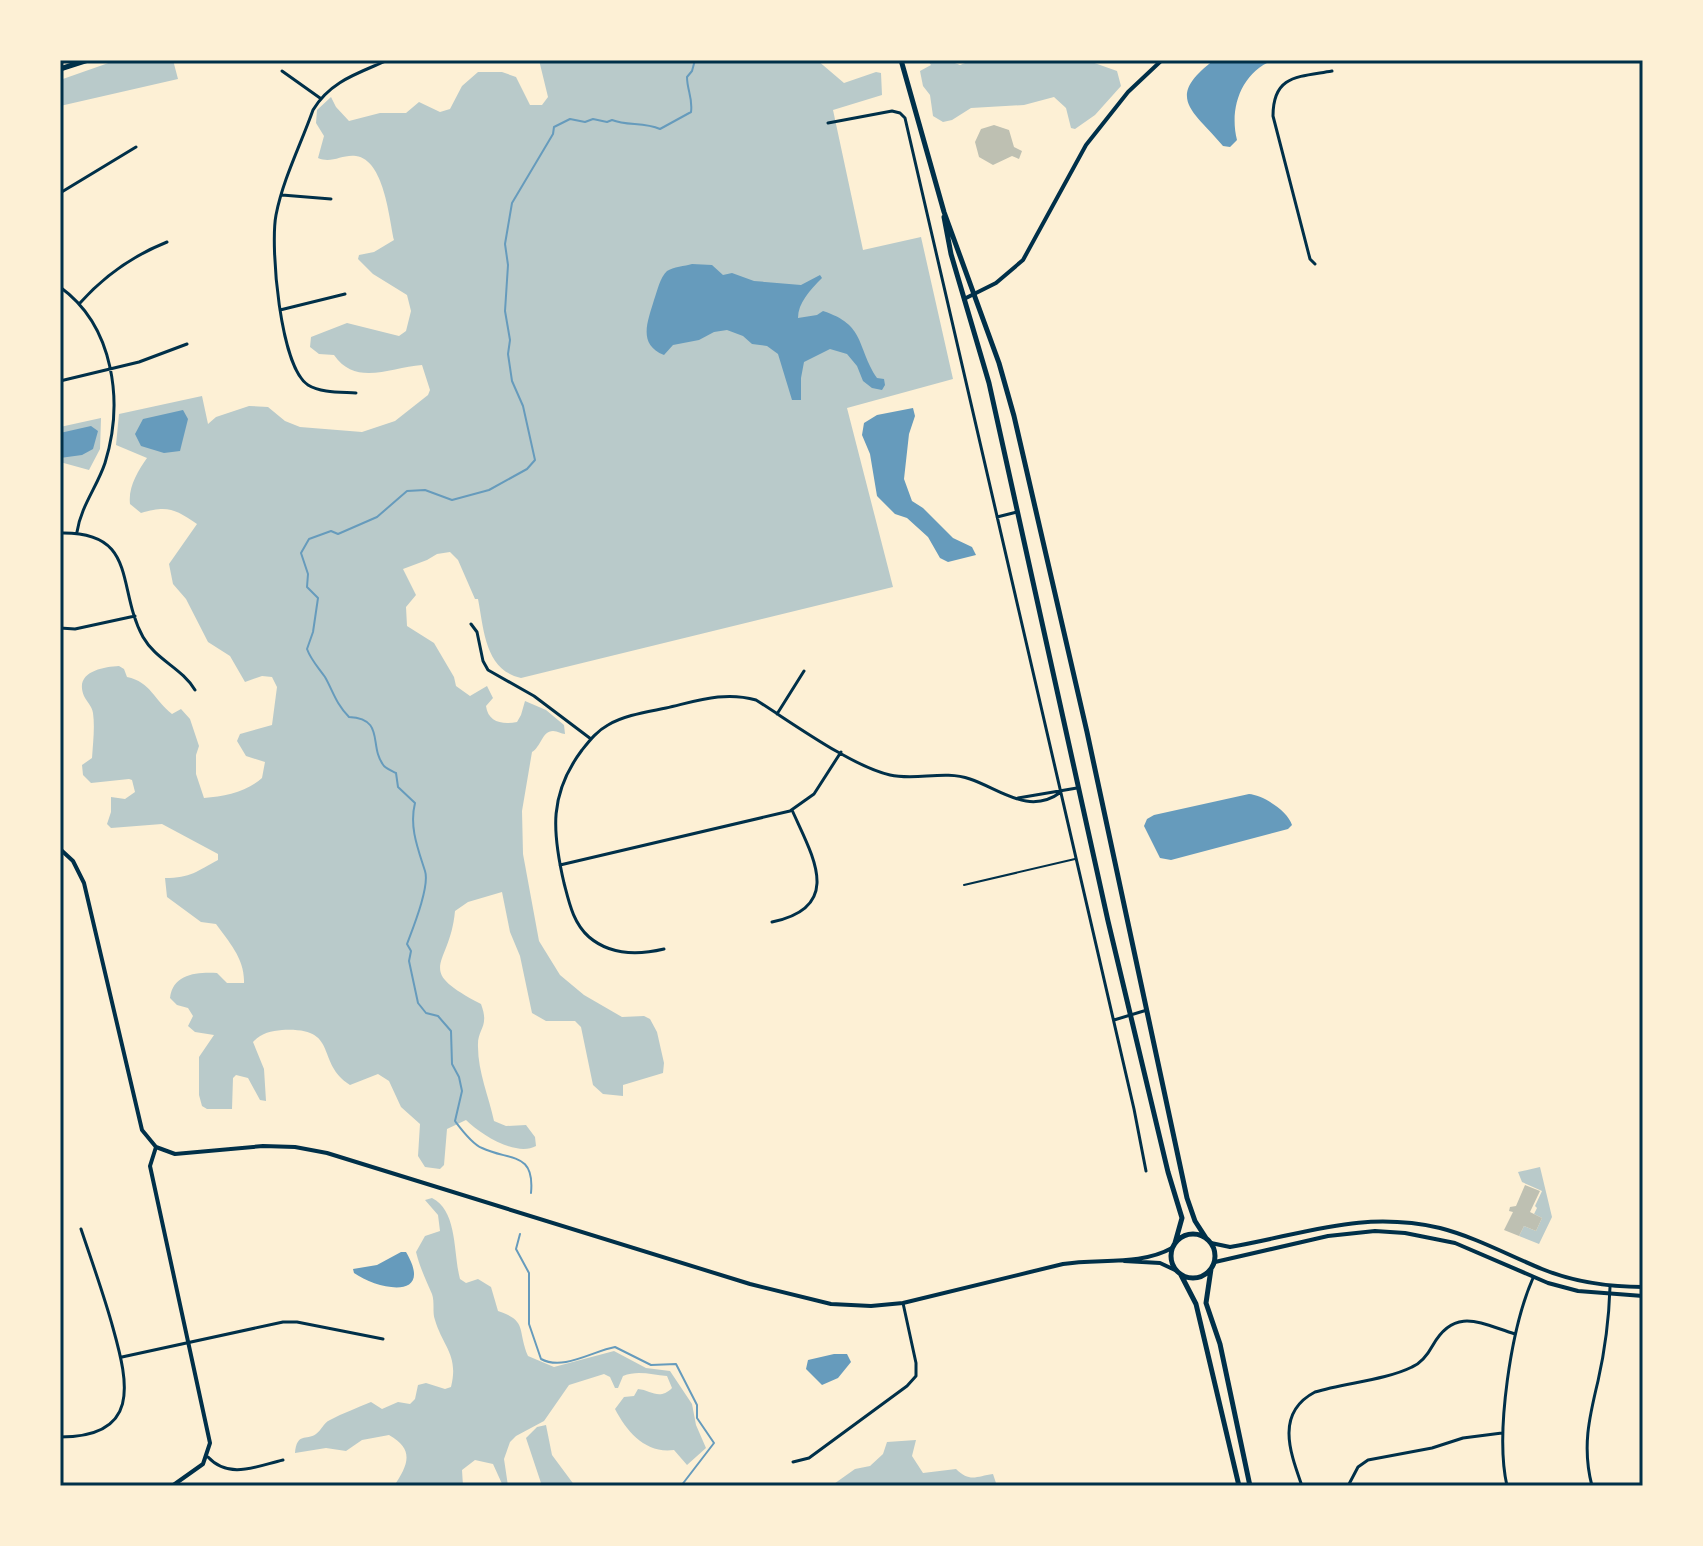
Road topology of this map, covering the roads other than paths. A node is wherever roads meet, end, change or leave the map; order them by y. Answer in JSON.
{"nodes":[{"id":1,"x":88,"y":60,"type":"edge"},
{"id":2,"x":388,"y":60,"type":"edge"},
{"id":3,"x":901,"y":60,"type":"edge"},
{"id":4,"x":1162,"y":60,"type":"edge"},
{"id":5,"x":60,"y":69,"type":"edge"},
{"id":6,"x":282,"y":71,"type":"dead end"},
{"id":7,"x":1332,"y":71,"type":"dead end"},
{"id":8,"x":320,"y":98,"type":"junction"},
{"id":9,"x":828,"y":123,"type":"dead end"},
{"id":10,"x":136,"y":147,"type":"dead end"},
{"id":11,"x":60,"y":193,"type":"edge"},
{"id":12,"x":282,"y":195,"type":"junction"},
{"id":13,"x":331,"y":199,"type":"dead end"},
{"id":14,"x":944,"y":212,"type":"junction"},
{"id":15,"x":167,"y":242,"type":"dead end"},
{"id":16,"x":1315,"y":264,"type":"dead end"},
{"id":17,"x":60,"y":287,"type":"edge"},
{"id":18,"x":345,"y":294,"type":"dead end"},
{"id":19,"x":974,"y":295,"type":"junction"},
{"id":20,"x":964,"y":299,"type":"junction"},
{"id":21,"x":80,"y":303,"type":"junction"},
{"id":22,"x":280,"y":310,"type":"junction"},
{"id":23,"x":187,"y":344,"type":"dead end"},
{"id":24,"x":110,"y":369,"type":"junction"},
{"id":25,"x":60,"y":381,"type":"edge"},
{"id":26,"x":356,"y":393,"type":"dead end"},
{"id":27,"x":1017,"y":512,"type":"junction"},
{"id":28,"x":996,"y":517,"type":"junction"},
{"id":29,"x":77,"y":532,"type":"junction"},
{"id":30,"x":60,"y":533,"type":"edge"},
{"id":31,"x":135,"y":616,"type":"junction"},
{"id":32,"x":471,"y":624,"type":"dead end"},
{"id":33,"x":60,"y":628,"type":"edge"},
{"id":34,"x":804,"y":671,"type":"dead end"},
{"id":35,"x":195,"y":690,"type":"dead end"},
{"id":36,"x":777,"y":714,"type":"junction"},
{"id":37,"x":591,"y":739,"type":"junction"},
{"id":38,"x":841,"y":752,"type":"junction"},
{"id":39,"x":1078,"y":788,"type":"junction"},
{"id":40,"x":1061,"y":792,"type":"junction"},
{"id":41,"x":1014,"y":798,"type":"junction"},
{"id":42,"x":792,"y":810,"type":"junction"},
{"id":43,"x":60,"y":849,"type":"edge"},
{"id":44,"x":1076,"y":858,"type":"junction"},
{"id":45,"x":560,"y":865,"type":"junction"},
{"id":46,"x":964,"y":885,"type":"dead end"},
{"id":47,"x":772,"y":922,"type":"dead end"},
{"id":48,"x":664,"y":949,"type":"dead end"},
{"id":49,"x":1147,"y":1010,"type":"junction"},
{"id":50,"x":1132,"y":1015,"type":"junction"},
{"id":51,"x":1114,"y":1020,"type":"junction"},
{"id":52,"x":156,"y":1147,"type":"junction"},
{"id":53,"x":1146,"y":1171,"type":"dead end"},
{"id":54,"x":81,"y":1229,"type":"dead end"},
{"id":55,"x":1209,"y":1241,"type":"junction"},
{"id":56,"x":1173,"y":1246,"type":"junction"},
{"id":57,"x":1114,"y":1260,"type":"junction"},
{"id":58,"x":1215,"y":1262,"type":"junction"},
{"id":59,"x":1211,"y":1269,"type":"junction"},
{"id":60,"x":1175,"y":1270,"type":"junction"},
{"id":61,"x":1181,"y":1275,"type":"junction"},
{"id":62,"x":1533,"y":1276,"type":"junction"},
{"id":63,"x":1610,"y":1287,"type":"junction"},
{"id":64,"x":1643,"y":1287,"type":"edge"},
{"id":65,"x":1610,"y":1295,"type":"junction"},
{"id":66,"x":1643,"y":1296,"type":"edge"},
{"id":67,"x":903,"y":1303,"type":"junction"},
{"id":68,"x":1515,"y":1334,"type":"junction"},
{"id":69,"x":383,"y":1339,"type":"dead end"},
{"id":70,"x":189,"y":1342,"type":"junction"},
{"id":71,"x":122,"y":1357,"type":"junction"},
{"id":72,"x":1502,"y":1433,"type":"junction"},
{"id":73,"x":60,"y":1437,"type":"edge"},
{"id":74,"x":208,"y":1457,"type":"junction"},
{"id":75,"x":283,"y":1460,"type":"dead end"},
{"id":76,"x":793,"y":1462,"type":"dead end"},
{"id":77,"x":172,"y":1486,"type":"edge"},
{"id":78,"x":1239,"y":1486,"type":"edge"},
{"id":79,"x":1250,"y":1486,"type":"edge"},
{"id":80,"x":1302,"y":1486,"type":"edge"},
{"id":81,"x":1348,"y":1486,"type":"edge"},
{"id":82,"x":1507,"y":1486,"type":"edge"},
{"id":83,"x":1592,"y":1486,"type":"edge"}],
"edges":[{"from":1,"to":5,"type":"main road"},
{"from":2,"to":8,"type":"street"},
{"from":3,"to":14,"type":"main road"},
{"from":4,"to":19,"type":"street"},
{"from":6,"to":8,"type":"street"},
{"from":7,"to":16,"type":"street"},
{"from":8,"to":12,"type":"street"},
{"from":9,"to":28,"type":"street"},
{"from":10,"to":11,"type":"street"},
{"from":12,"to":13,"type":"street"},
{"from":12,"to":22,"type":"street"},
{"from":14,"to":19,"type":"main road"},
{"from":14,"to":20,"type":"main road"},
{"from":15,"to":21,"type":"street"},
{"from":17,"to":21,"type":"street"},
{"from":18,"to":22,"type":"street"},
{"from":19,"to":20,"type":"street"},
{"from":19,"to":49,"type":"main road"},
{"from":20,"to":27,"type":"main road"},
{"from":21,"to":24,"type":"street"},
{"from":22,"to":26,"type":"street"},
{"from":23,"to":24,"type":"street"},
{"from":24,"to":25,"type":"street"},
{"from":24,"to":29,"type":"street"},
{"from":27,"to":28,"type":"street"},
{"from":27,"to":39,"type":"main road"},
{"from":28,"to":40,"type":"street"},
{"from":29,"to":30,"type":"street"},
{"from":29,"to":31,"type":"street"},
{"from":31,"to":33,"type":"street"},
{"from":31,"to":35,"type":"street"},
{"from":32,"to":37,"type":"street"},
{"from":34,"to":36,"type":"street"},
{"from":36,"to":37,"type":"street"},
{"from":36,"to":38,"type":"street"},
{"from":37,"to":45,"type":"street"},
{"from":38,"to":41,"type":"street"},
{"from":38,"to":42,"type":"street"},
{"from":39,"to":40,"type":"street"},
{"from":39,"to":50,"type":"main road"},
{"from":40,"to":41,"type":"street"},
{"from":40,"to":41,"type":"street"},
{"from":40,"to":44,"type":"street"},
{"from":42,"to":45,"type":"street"},
{"from":42,"to":47,"type":"street"},
{"from":43,"to":52,"type":"street"},
{"from":44,"to":46,"type":"lane"},
{"from":44,"to":51,"type":"street"},
{"from":45,"to":48,"type":"street"},
{"from":49,"to":50,"type":"street"},
{"from":49,"to":55,"type":"main road"},
{"from":50,"to":51,"type":"street"},
{"from":50,"to":56,"type":"main road"},
{"from":51,"to":53,"type":"street"},
{"from":52,"to":67,"type":"street"},
{"from":52,"to":70,"type":"street"},
{"from":54,"to":71,"type":"street"},
{"from":55,"to":56,"type":"main road"},
{"from":55,"to":58,"type":"main road"},
{"from":55,"to":63,"type":"street"},
{"from":56,"to":57,"type":"street"},
{"from":56,"to":60,"type":"main road"},
{"from":57,"to":60,"type":"street"},
{"from":57,"to":67,"type":"street"},
{"from":58,"to":59,"type":"main road"},
{"from":58,"to":62,"type":"street"},
{"from":59,"to":61,"type":"main road"},
{"from":59,"to":79,"type":"main road"},
{"from":60,"to":61,"type":"main road"},
{"from":61,"to":78,"type":"main road"},
{"from":62,"to":65,"type":"street"},
{"from":62,"to":68,"type":"street"},
{"from":63,"to":64,"type":"street"},
{"from":63,"to":65,"type":"street"},
{"from":65,"to":66,"type":"street"},
{"from":65,"to":83,"type":"street"},
{"from":67,"to":76,"type":"street"},
{"from":68,"to":72,"type":"street"},
{"from":68,"to":80,"type":"street"},
{"from":69,"to":70,"type":"street"},
{"from":70,"to":71,"type":"street"},
{"from":70,"to":74,"type":"street"},
{"from":71,"to":73,"type":"street"},
{"from":72,"to":81,"type":"street"},
{"from":72,"to":82,"type":"street"},
{"from":74,"to":75,"type":"street"},
{"from":74,"to":77,"type":"street"}]}
